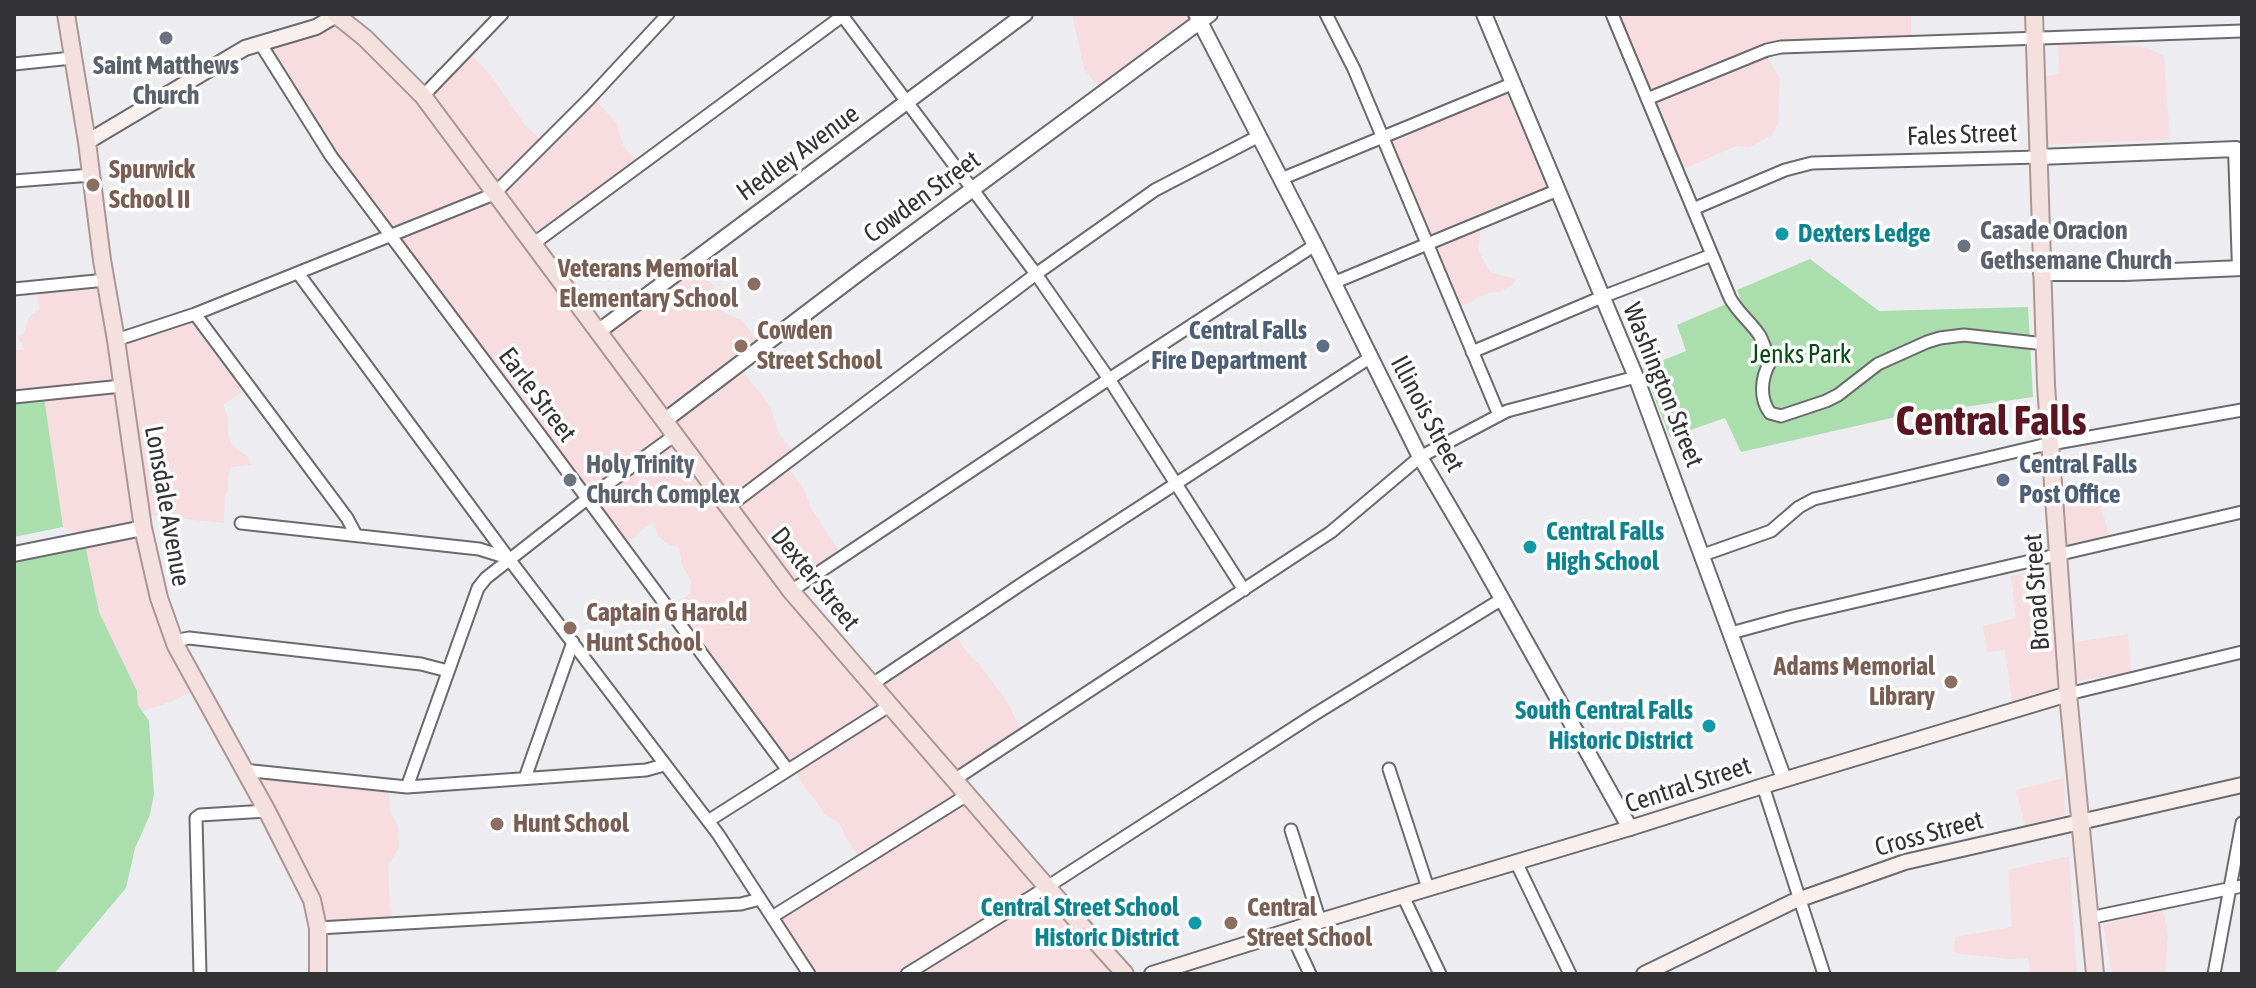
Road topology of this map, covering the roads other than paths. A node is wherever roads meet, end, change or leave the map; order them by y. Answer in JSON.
{"nodes":[{"id":1,"x":66,"y":14,"type":"edge"},
{"id":2,"x":336,"y":14,"type":"edge"},
{"id":3,"x":502,"y":14,"type":"edge"},
{"id":4,"x":668,"y":14,"type":"edge"},
{"id":5,"x":1025,"y":14,"type":"edge"},
{"id":6,"x":1326,"y":14,"type":"edge"},
{"id":7,"x":1484,"y":14,"type":"edge"},
{"id":8,"x":1612,"y":14,"type":"edge"},
{"id":9,"x":2034,"y":14,"type":"edge"},
{"id":10,"x":842,"y":15,"type":"edge"},
{"id":11,"x":1202,"y":16,"type":"edge"},
{"id":12,"x":2242,"y":31,"type":"edge"},
{"id":13,"x":2035,"y":38,"type":"junction"},
{"id":14,"x":260,"y":43,"type":"junction"},
{"id":15,"x":72,"y":58,"type":"junction"},
{"id":16,"x":14,"y":64,"type":"edge"},
{"id":17,"x":1514,"y":83,"type":"junction"},
{"id":18,"x":423,"y":96,"type":"junction"},
{"id":19,"x":1647,"y":99,"type":"junction"},
{"id":20,"x":907,"y":103,"type":"junction"},
{"id":21,"x":1259,"y":136,"type":"junction"},
{"id":22,"x":1383,"y":136,"type":"junction"},
{"id":23,"x":87,"y":142,"type":"junction"},
{"id":24,"x":2239,"y":148,"type":"edge"},
{"id":25,"x":2039,"y":157,"type":"junction"},
{"id":26,"x":92,"y":175,"type":"junction"},
{"id":27,"x":1281,"y":179,"type":"junction"},
{"id":28,"x":14,"y":181,"type":"edge"},
{"id":29,"x":972,"y":189,"type":"junction"},
{"id":30,"x":1558,"y":190,"type":"junction"},
{"id":31,"x":494,"y":194,"type":"junction"},
{"id":32,"x":1693,"y":209,"type":"junction"},
{"id":33,"x":390,"y":236,"type":"junction"},
{"id":34,"x":1428,"y":243,"type":"junction"},
{"id":35,"x":533,"y":244,"type":"junction"},
{"id":36,"x":1315,"y":245,"type":"junction"},
{"id":37,"x":1712,"y":255,"type":"junction"},
{"id":38,"x":2241,"y":268,"type":"edge"},
{"id":39,"x":298,"y":273,"type":"junction"},
{"id":40,"x":2041,"y":273,"type":"junction"},
{"id":41,"x":1036,"y":274,"type":"junction"},
{"id":42,"x":106,"y":280,"type":"junction"},
{"id":43,"x":1333,"y":283,"type":"junction"},
{"id":44,"x":14,"y":289,"type":"edge"},
{"id":45,"x":1602,"y":297,"type":"junction"},
{"id":46,"x":195,"y":314,"type":"junction"},
{"id":47,"x":599,"y":331,"type":"junction"},
{"id":48,"x":116,"y":340,"type":"junction"},
{"id":49,"x":2045,"y":344,"type":"junction"},
{"id":50,"x":1472,"y":352,"type":"junction"},
{"id":51,"x":1371,"y":357,"type":"junction"},
{"id":52,"x":1636,"y":377,"type":"junction"},
{"id":53,"x":1109,"y":379,"type":"junction"},
{"id":54,"x":122,"y":386,"type":"junction"},
{"id":55,"x":14,"y":397,"type":"edge"},
{"id":56,"x":2242,"y":410,"type":"edge"},
{"id":57,"x":1499,"y":415,"type":"junction"},
{"id":58,"x":664,"y":421,"type":"junction"},
{"id":59,"x":675,"y":435,"type":"junction"},
{"id":60,"x":2051,"y":444,"type":"junction"},
{"id":61,"x":1420,"y":457,"type":"junction"},
{"id":62,"x":1178,"y":484,"type":"junction"},
{"id":63,"x":587,"y":499,"type":"junction"},
{"id":64,"x":728,"y":507,"type":"junction"},
{"id":65,"x":2242,"y":512,"type":"edge"},
{"id":66,"x":241,"y":523,"type":"dead end"},
{"id":67,"x":143,"y":528,"type":"junction"},
{"id":68,"x":356,"y":535,"type":"junction"},
{"id":69,"x":14,"y":554,"type":"edge"},
{"id":70,"x":1703,"y":555,"type":"junction"},
{"id":71,"x":2058,"y":555,"type":"junction"},
{"id":72,"x":509,"y":559,"type":"junction"},
{"id":73,"x":1244,"y":590,"type":"junction"},
{"id":74,"x":791,"y":591,"type":"junction"},
{"id":75,"x":1502,"y":599,"type":"junction"},
{"id":76,"x":1731,"y":633,"type":"junction"},
{"id":77,"x":174,"y":641,"type":"junction"},
{"id":78,"x":573,"y":642,"type":"junction"},
{"id":79,"x":2242,"y":652,"type":"edge"},
{"id":80,"x":448,"y":671,"type":"junction"},
{"id":81,"x":871,"y":685,"type":"junction"},
{"id":82,"x":2068,"y":694,"type":"junction"},
{"id":83,"x":889,"y":706,"type":"junction"},
{"id":84,"x":664,"y":765,"type":"junction"},
{"id":85,"x":787,"y":769,"type":"junction"},
{"id":86,"x":1389,"y":769,"type":"dead end"},
{"id":87,"x":243,"y":770,"type":"junction"},
{"id":88,"x":525,"y":778,"type":"junction"},
{"id":89,"x":1784,"y":779,"type":"junction"},
{"id":90,"x":954,"y":780,"type":"junction"},
{"id":91,"x":2242,"y":785,"type":"edge"},
{"id":92,"x":1763,"y":786,"type":"junction"},
{"id":93,"x":407,"y":787,"type":"junction"},
{"id":94,"x":967,"y":795,"type":"junction"},
{"id":95,"x":267,"y":811,"type":"junction"},
{"id":96,"x":708,"y":821,"type":"junction"},
{"id":97,"x":2081,"y":822,"type":"junction"},
{"id":98,"x":2242,"y":823,"type":"edge"},
{"id":99,"x":1630,"y":828,"type":"junction"},
{"id":100,"x":1291,"y":830,"type":"dead end"},
{"id":101,"x":1516,"y":862,"type":"junction"},
{"id":102,"x":2242,"y":886,"type":"edge"},
{"id":103,"x":1047,"y":887,"type":"junction"},
{"id":104,"x":1428,"y":888,"type":"junction"},
{"id":105,"x":2229,"y":889,"type":"junction"},
{"id":106,"x":1403,"y":896,"type":"junction"},
{"id":107,"x":1801,"y":898,"type":"junction"},
{"id":108,"x":760,"y":899,"type":"junction"},
{"id":109,"x":772,"y":917,"type":"junction"},
{"id":110,"x":2089,"y":918,"type":"junction"},
{"id":111,"x":1320,"y":921,"type":"junction"},
{"id":112,"x":318,"y":928,"type":"junction"},
{"id":113,"x":1290,"y":931,"type":"junction"},
{"id":114,"x":200,"y":974,"type":"edge"},
{"id":115,"x":318,"y":974,"type":"edge"},
{"id":116,"x":809,"y":974,"type":"edge"},
{"id":117,"x":907,"y":974,"type":"edge"},
{"id":118,"x":1124,"y":974,"type":"edge"},
{"id":119,"x":1152,"y":974,"type":"edge"},
{"id":120,"x":1310,"y":974,"type":"edge"},
{"id":121,"x":1440,"y":974,"type":"edge"},
{"id":122,"x":1570,"y":974,"type":"edge"},
{"id":123,"x":1644,"y":974,"type":"edge"},
{"id":124,"x":1824,"y":974,"type":"edge"},
{"id":125,"x":2095,"y":974,"type":"edge"},
{"id":126,"x":2214,"y":974,"type":"edge"}],
"edges":[{"from":1,"to":15,"type":"main road","name":"Lonsdale Avenue"},
{"from":2,"to":14,"type":"main road"},
{"from":2,"to":18,"type":"main road","name":"Dexter Street"},
{"from":3,"to":18,"type":"street"},
{"from":4,"to":31,"type":"street"},
{"from":5,"to":20,"type":"street","name":"Hedley Avenue"},
{"from":6,"to":22,"type":"street"},
{"from":7,"to":17,"type":"street","name":"Washington Street"},
{"from":8,"to":19,"type":"street"},
{"from":9,"to":13,"type":"main road","name":"Broad Street"},
{"from":10,"to":20,"type":"street"},
{"from":10,"to":35,"type":"street"},
{"from":11,"to":21,"type":"street","name":"Illinois Street"},
{"from":11,"to":29,"type":"street","name":"Cowden Street"},
{"from":12,"to":13,"type":"street"},
{"from":13,"to":19,"type":"street"},
{"from":13,"to":25,"type":"main road","name":"Broad Street"},
{"from":14,"to":23,"type":"main road"},
{"from":14,"to":33,"type":"street","name":"Earle Street"},
{"from":15,"to":16,"type":"street"},
{"from":15,"to":23,"type":"main road","name":"Lonsdale Avenue"},
{"from":17,"to":22,"type":"street"},
{"from":17,"to":30,"type":"street","name":"Washington Street"},
{"from":18,"to":31,"type":"main road","name":"Dexter Street"},
{"from":19,"to":32,"type":"street"},
{"from":20,"to":29,"type":"street"},
{"from":20,"to":47,"type":"street","name":"Hedley Avenue"},
{"from":21,"to":27,"type":"street","name":"Illinois Street"},
{"from":21,"to":41,"type":"street"},
{"from":22,"to":27,"type":"street"},
{"from":22,"to":34,"type":"street"},
{"from":23,"to":26,"type":"main road","name":"Lonsdale Avenue"},
{"from":24,"to":25,"type":"street","name":"Fales Street"},
{"from":24,"to":38,"type":"street"},
{"from":25,"to":32,"type":"street","name":"Fales Street"},
{"from":25,"to":40,"type":"main road","name":"Broad Street"},
{"from":26,"to":28,"type":"street"},
{"from":26,"to":42,"type":"main road","name":"Lonsdale Avenue"},
{"from":27,"to":36,"type":"street","name":"Illinois Street"},
{"from":29,"to":41,"type":"street"},
{"from":29,"to":58,"type":"street","name":"Cowden Street"},
{"from":30,"to":34,"type":"street"},
{"from":30,"to":45,"type":"street","name":"Washington Street"},
{"from":31,"to":33,"type":"street"},
{"from":31,"to":35,"type":"main road","name":"Dexter Street"},
{"from":32,"to":37,"type":"street"},
{"from":33,"to":39,"type":"street"},
{"from":33,"to":63,"type":"street","name":"Earle Street"},
{"from":34,"to":43,"type":"street"},
{"from":34,"to":50,"type":"street"},
{"from":35,"to":47,"type":"main road","name":"Dexter Street"},
{"from":36,"to":43,"type":"street","name":"Illinois Street"},
{"from":36,"to":53,"type":"street"},
{"from":37,"to":45,"type":"street"},
{"from":37,"to":49,"type":"street"},
{"from":38,"to":40,"type":"street"},
{"from":39,"to":46,"type":"street"},
{"from":39,"to":72,"type":"street"},
{"from":40,"to":49,"type":"main road","name":"Broad Street"},
{"from":41,"to":53,"type":"street"},
{"from":41,"to":64,"type":"street"},
{"from":42,"to":44,"type":"street"},
{"from":42,"to":48,"type":"main road","name":"Lonsdale Avenue"},
{"from":43,"to":51,"type":"street","name":"Illinois Street"},
{"from":45,"to":50,"type":"street"},
{"from":45,"to":52,"type":"street","name":"Washington Street"},
{"from":46,"to":48,"type":"street"},
{"from":46,"to":68,"type":"street"},
{"from":47,"to":58,"type":"main road","name":"Dexter Street"},
{"from":48,"to":54,"type":"main road","name":"Lonsdale Avenue"},
{"from":49,"to":60,"type":"main road","name":"Broad Street"},
{"from":50,"to":57,"type":"street"},
{"from":51,"to":61,"type":"street","name":"Illinois Street"},
{"from":51,"to":62,"type":"street"},
{"from":52,"to":57,"type":"street"},
{"from":52,"to":70,"type":"street","name":"Washington Street"},
{"from":53,"to":62,"type":"street"},
{"from":53,"to":74,"type":"street"},
{"from":54,"to":55,"type":"street"},
{"from":54,"to":67,"type":"main road","name":"Lonsdale Avenue"},
{"from":56,"to":60,"type":"street"},
{"from":57,"to":61,"type":"street"},
{"from":58,"to":59,"type":"main road","name":"Dexter Street"},
{"from":59,"to":63,"type":"street"},
{"from":59,"to":64,"type":"main road","name":"Dexter Street"},
{"from":60,"to":70,"type":"street"},
{"from":60,"to":71,"type":"main road","name":"Broad Street"},
{"from":61,"to":73,"type":"street"},
{"from":61,"to":75,"type":"street","name":"Illinois Street"},
{"from":62,"to":73,"type":"street"},
{"from":62,"to":81,"type":"street"},
{"from":63,"to":72,"type":"street"},
{"from":63,"to":85,"type":"street","name":"Earle Street"},
{"from":64,"to":74,"type":"main road","name":"Dexter Street"},
{"from":65,"to":71,"type":"street"},
{"from":66,"to":68,"type":"street"},
{"from":67,"to":69,"type":"street"},
{"from":67,"to":77,"type":"main road","name":"Lonsdale Avenue"},
{"from":68,"to":72,"type":"street"},
{"from":70,"to":76,"type":"street","name":"Washington Street"},
{"from":71,"to":76,"type":"street"},
{"from":71,"to":82,"type":"main road","name":"Broad Street"},
{"from":72,"to":78,"type":"street"},
{"from":72,"to":80,"type":"street"},
{"from":73,"to":90,"type":"street"},
{"from":74,"to":81,"type":"main road","name":"Dexter Street"},
{"from":75,"to":99,"type":"street","name":"Illinois Street"},
{"from":75,"to":103,"type":"street"},
{"from":76,"to":89,"type":"street","name":"Washington Street"},
{"from":77,"to":80,"type":"street"},
{"from":77,"to":87,"type":"main road","name":"Lonsdale Avenue"},
{"from":78,"to":84,"type":"street"},
{"from":78,"to":88,"type":"street"},
{"from":79,"to":82,"type":"street","name":"Central Street"},
{"from":80,"to":93,"type":"street"},
{"from":81,"to":83,"type":"main road","name":"Dexter Street"},
{"from":82,"to":89,"type":"main road","name":"Central Street"},
{"from":82,"to":97,"type":"main road","name":"Broad Street"},
{"from":83,"to":85,"type":"street"},
{"from":83,"to":90,"type":"main road","name":"Dexter Street"},
{"from":84,"to":88,"type":"street"},
{"from":84,"to":96,"type":"street"},
{"from":85,"to":96,"type":"street"},
{"from":86,"to":104,"type":"street"},
{"from":87,"to":93,"type":"street"},
{"from":87,"to":95,"type":"main road","name":"Lonsdale Avenue"},
{"from":88,"to":93,"type":"street"},
{"from":89,"to":92,"type":"main road","name":"Central Street"},
{"from":90,"to":94,"type":"main road","name":"Dexter Street"},
{"from":91,"to":97,"type":"main road","name":"Cross Street"},
{"from":92,"to":99,"type":"main road","name":"Central Street"},
{"from":92,"to":107,"type":"street"},
{"from":94,"to":103,"type":"main road","name":"Dexter Street"},
{"from":94,"to":109,"type":"street"},
{"from":95,"to":112,"type":"main road","name":"Lonsdale Avenue"},
{"from":95,"to":114,"type":"street"},
{"from":96,"to":108,"type":"street"},
{"from":97,"to":107,"type":"main road","name":"Cross Street"},
{"from":97,"to":110,"type":"main road","name":"Broad Street"},
{"from":98,"to":105,"type":"street"},
{"from":99,"to":101,"type":"main road","name":"Central Street"},
{"from":100,"to":111,"type":"street"},
{"from":101,"to":104,"type":"main road","name":"Central Street"},
{"from":101,"to":122,"type":"street"},
{"from":102,"to":105,"type":"street"},
{"from":103,"to":117,"type":"street"},
{"from":103,"to":118,"type":"main road","name":"Dexter Street"},
{"from":104,"to":106,"type":"main road","name":"Central Street"},
{"from":105,"to":110,"type":"street"},
{"from":105,"to":126,"type":"street"},
{"from":106,"to":111,"type":"main road","name":"Central Street"},
{"from":106,"to":121,"type":"street"},
{"from":107,"to":123,"type":"main road","name":"Cross Street"},
{"from":107,"to":124,"type":"street"},
{"from":108,"to":109,"type":"street"},
{"from":108,"to":112,"type":"street"},
{"from":109,"to":116,"type":"street"},
{"from":110,"to":125,"type":"main road","name":"Broad Street"},
{"from":111,"to":113,"type":"main road","name":"Central Street"},
{"from":112,"to":115,"type":"main road","name":"Lonsdale Avenue"},
{"from":113,"to":119,"type":"main road","name":"Central Street"},
{"from":113,"to":120,"type":"street"}]}
